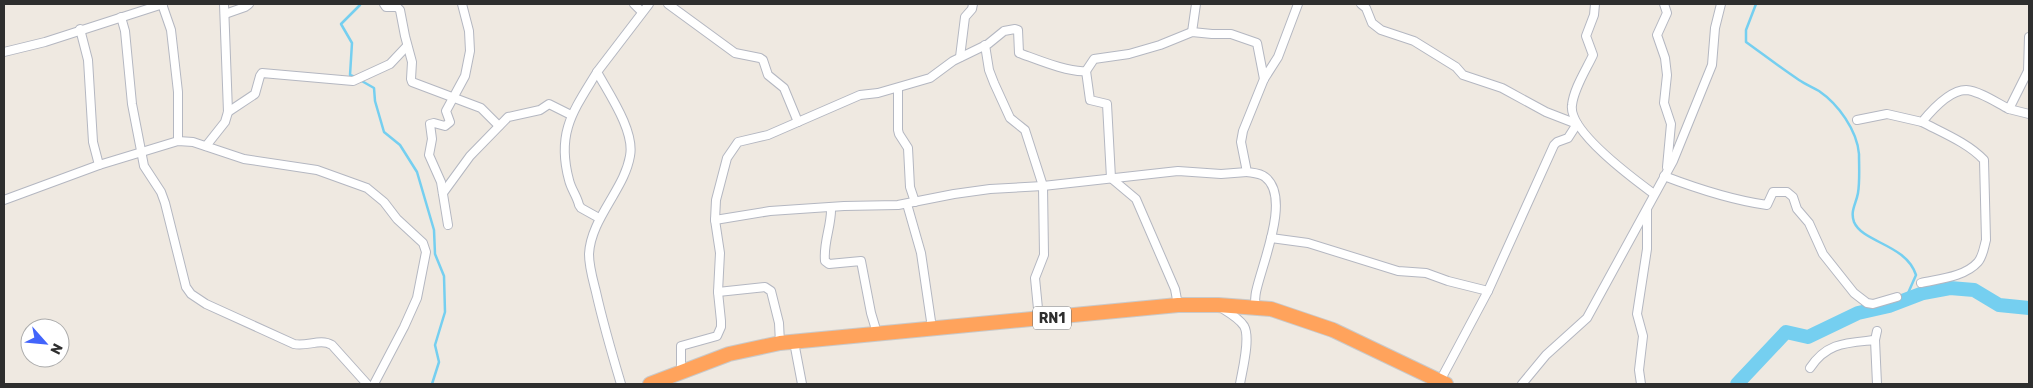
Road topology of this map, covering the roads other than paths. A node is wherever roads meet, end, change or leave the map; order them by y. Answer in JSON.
{"nodes":[{"id":1,"x":162,"y":4,"type":"edge"},
{"id":2,"x":224,"y":4,"type":"edge"},
{"id":3,"x":250,"y":4,"type":"edge"},
{"id":4,"x":384,"y":4,"type":"edge"},
{"id":5,"x":462,"y":4,"type":"edge"},
{"id":6,"x":634,"y":4,"type":"edge"},
{"id":7,"x":649,"y":4,"type":"edge"},
{"id":8,"x":668,"y":4,"type":"edge"},
{"id":9,"x":973,"y":4,"type":"edge"},
{"id":10,"x":1196,"y":4,"type":"edge"},
{"id":11,"x":1298,"y":4,"type":"edge"},
{"id":12,"x":1361,"y":4,"type":"edge"},
{"id":13,"x":1594,"y":4,"type":"edge"},
{"id":14,"x":1664,"y":4,"type":"edge"},
{"id":15,"x":1721,"y":4,"type":"edge"},
{"id":16,"x":642,"y":12,"type":"junction"},
{"id":17,"x":225,"y":14,"type":"junction"},
{"id":18,"x":121,"y":18,"type":"junction"},
{"id":19,"x":80,"y":29,"type":"junction"},
{"id":20,"x":1192,"y":32,"type":"junction"},
{"id":21,"x":2029,"y":37,"type":"edge"},
{"id":22,"x":985,"y":45,"type":"junction"},
{"id":23,"x":407,"y":46,"type":"junction"},
{"id":24,"x":4,"y":52,"type":"edge"},
{"id":25,"x":960,"y":57,"type":"junction"},
{"id":26,"x":1086,"y":71,"type":"junction"},
{"id":27,"x":597,"y":72,"type":"junction"},
{"id":28,"x":1264,"y":79,"type":"junction"},
{"id":29,"x":898,"y":88,"type":"junction"},
{"id":30,"x":453,"y":97,"type":"junction"},
{"id":31,"x":2010,"y":109,"type":"junction"},
{"id":32,"x":228,"y":112,"type":"junction"},
{"id":33,"x":2029,"y":114,"type":"edge"},
{"id":34,"x":571,"y":115,"type":"junction"},
{"id":35,"x":1857,"y":120,"type":"dead end"},
{"id":36,"x":798,"y":122,"type":"junction"},
{"id":37,"x":1922,"y":122,"type":"junction"},
{"id":38,"x":1577,"y":124,"type":"junction"},
{"id":39,"x":499,"y":126,"type":"junction"},
{"id":40,"x":178,"y":142,"type":"junction"},
{"id":41,"x":206,"y":146,"type":"junction"},
{"id":42,"x":141,"y":152,"type":"junction"},
{"id":43,"x":99,"y":165,"type":"junction"},
{"id":44,"x":1247,"y":172,"type":"junction"},
{"id":45,"x":1665,"y":174,"type":"junction"},
{"id":46,"x":1111,"y":178,"type":"junction"},
{"id":47,"x":1043,"y":186,"type":"junction"},
{"id":48,"x":443,"y":193,"type":"junction"},
{"id":49,"x":1654,"y":194,"type":"junction"},
{"id":50,"x":4,"y":200,"type":"edge"},
{"id":51,"x":916,"y":202,"type":"junction"},
{"id":52,"x":907,"y":204,"type":"junction"},
{"id":53,"x":831,"y":207,"type":"junction"},
{"id":54,"x":1647,"y":208,"type":"junction"},
{"id":55,"x":599,"y":218,"type":"junction"},
{"id":56,"x":715,"y":220,"type":"junction"},
{"id":57,"x":448,"y":225,"type":"dead end"},
{"id":58,"x":1271,"y":238,"type":"junction"},
{"id":59,"x":1920,"y":283,"type":"dead end"},
{"id":60,"x":1488,"y":291,"type":"junction"},
{"id":61,"x":718,"y":292,"type":"junction"},
{"id":62,"x":1897,"y":297,"type":"dead end"},
{"id":63,"x":1178,"y":305,"type":"junction"},
{"id":64,"x":1218,"y":305,"type":"junction"},
{"id":65,"x":1255,"y":307,"type":"junction"},
{"id":66,"x":1039,"y":319,"type":"junction"},
{"id":67,"x":932,"y":328,"type":"junction"},
{"id":68,"x":1877,"y":331,"type":"dead end"},
{"id":69,"x":877,"y":333,"type":"junction"},
{"id":70,"x":1875,"y":340,"type":"junction"},
{"id":71,"x":787,"y":342,"type":"junction"},
{"id":72,"x":1810,"y":368,"type":"dead end"},
{"id":73,"x":681,"y":372,"type":"junction"},
{"id":74,"x":1443,"y":383,"type":"edge"},
{"id":75,"x":367,"y":384,"type":"edge"},
{"id":76,"x":374,"y":384,"type":"edge"},
{"id":77,"x":621,"y":384,"type":"edge"},
{"id":78,"x":650,"y":384,"type":"edge"},
{"id":79,"x":802,"y":384,"type":"edge"},
{"id":80,"x":1240,"y":384,"type":"edge"},
{"id":81,"x":1522,"y":384,"type":"edge"},
{"id":82,"x":1641,"y":384,"type":"edge"},
{"id":83,"x":1877,"y":384,"type":"edge"}],
"edges":[{"from":1,"to":18,"type":"street"},
{"from":1,"to":40,"type":"street"},
{"from":2,"to":17,"type":"street"},
{"from":3,"to":17,"type":"street"},
{"from":4,"to":23,"type":"street"},
{"from":5,"to":30,"type":"street"},
{"from":6,"to":16,"type":"street"},
{"from":7,"to":16,"type":"street"},
{"from":8,"to":36,"type":"street"},
{"from":9,"to":25,"type":"street"},
{"from":10,"to":20,"type":"street"},
{"from":11,"to":28,"type":"street"},
{"from":12,"to":38,"type":"street"},
{"from":13,"to":38,"type":"street"},
{"from":14,"to":45,"type":"street"},
{"from":15,"to":45,"type":"street"},
{"from":16,"to":27,"type":"street"},
{"from":17,"to":32,"type":"street"},
{"from":18,"to":19,"type":"street"},
{"from":18,"to":42,"type":"street"},
{"from":19,"to":24,"type":"street"},
{"from":19,"to":43,"type":"street"},
{"from":20,"to":26,"type":"street"},
{"from":20,"to":28,"type":"street"},
{"from":21,"to":31,"type":"street"},
{"from":22,"to":25,"type":"street"},
{"from":22,"to":26,"type":"street"},
{"from":22,"to":47,"type":"street"},
{"from":23,"to":30,"type":"street"},
{"from":23,"to":32,"type":"street"},
{"from":25,"to":29,"type":"street"},
{"from":26,"to":46,"type":"street"},
{"from":27,"to":34,"type":"street"},
{"from":27,"to":55,"type":"street"},
{"from":28,"to":44,"type":"street"},
{"from":29,"to":36,"type":"street"},
{"from":29,"to":51,"type":"street"},
{"from":30,"to":39,"type":"street"},
{"from":30,"to":48,"type":"street"},
{"from":31,"to":33,"type":"street"},
{"from":31,"to":37,"type":"street"},
{"from":32,"to":41,"type":"street"},
{"from":34,"to":39,"type":"street"},
{"from":34,"to":55,"type":"street"},
{"from":35,"to":37,"type":"street"},
{"from":36,"to":56,"type":"street"},
{"from":37,"to":59,"type":"street"},
{"from":38,"to":49,"type":"street"},
{"from":38,"to":60,"type":"street"},
{"from":39,"to":48,"type":"street"},
{"from":40,"to":41,"type":"street"},
{"from":40,"to":42,"type":"street"},
{"from":41,"to":76,"type":"street"},
{"from":42,"to":43,"type":"street"},
{"from":42,"to":75,"type":"street"},
{"from":43,"to":50,"type":"street"},
{"from":44,"to":46,"type":"street"},
{"from":44,"to":58,"type":"street"},
{"from":45,"to":49,"type":"street"},
{"from":45,"to":62,"type":"street"},
{"from":46,"to":47,"type":"street"},
{"from":46,"to":63,"type":"street"},
{"from":47,"to":51,"type":"street"},
{"from":47,"to":66,"type":"street"},
{"from":48,"to":57,"type":"street"},
{"from":49,"to":54,"type":"street"},
{"from":51,"to":52,"type":"street"},
{"from":52,"to":53,"type":"street"},
{"from":52,"to":67,"type":"street"},
{"from":53,"to":56,"type":"street"},
{"from":53,"to":69,"type":"street"},
{"from":54,"to":81,"type":"street"},
{"from":54,"to":82,"type":"street"},
{"from":55,"to":77,"type":"street"},
{"from":56,"to":61,"type":"street"},
{"from":58,"to":60,"type":"street"},
{"from":58,"to":65,"type":"street"},
{"from":60,"to":74,"type":"street"},
{"from":61,"to":71,"type":"street"},
{"from":61,"to":73,"type":"street"},
{"from":63,"to":64,"type":"highway","number":"RN1"},
{"from":63,"to":66,"type":"highway","number":"RN1"},
{"from":64,"to":65,"type":"highway","number":"RN1"},
{"from":64,"to":80,"type":"street"},
{"from":65,"to":74,"type":"highway","number":"RN1"},
{"from":66,"to":67,"type":"highway","number":"RN1"},
{"from":67,"to":69,"type":"highway","number":"RN1"},
{"from":68,"to":70,"type":"street"},
{"from":69,"to":71,"type":"highway","number":"RN1"},
{"from":70,"to":72,"type":"street"},
{"from":70,"to":83,"type":"street"},
{"from":71,"to":73,"type":"highway","number":"RN1"},
{"from":71,"to":79,"type":"street"},
{"from":73,"to":78,"type":"highway","number":"RN1"}]}
